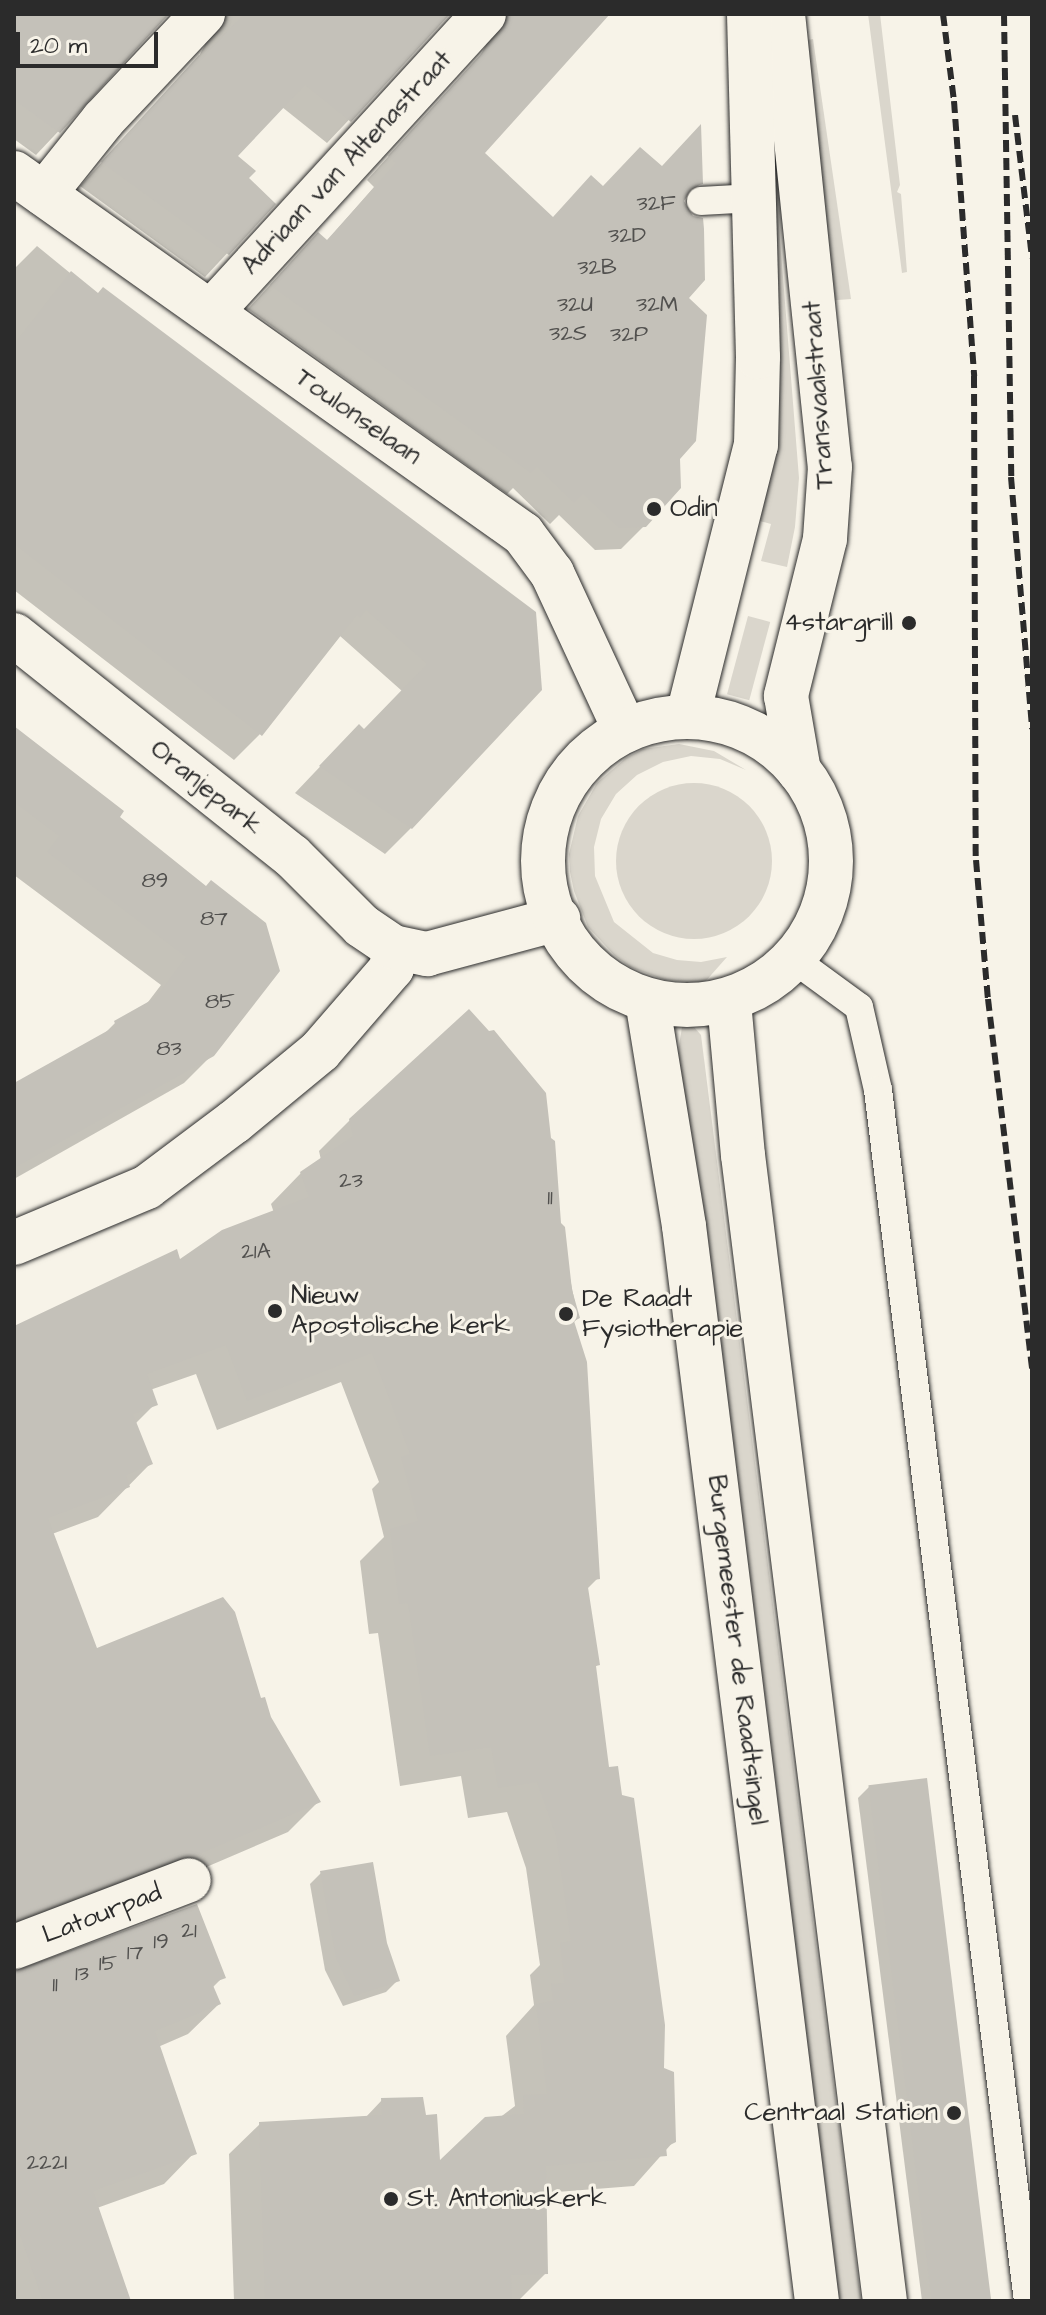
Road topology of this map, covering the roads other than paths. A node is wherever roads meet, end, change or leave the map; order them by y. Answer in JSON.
{"nodes":[{"id":1,"x":203,"y":14,"type":"edge"},
{"id":2,"x":484,"y":14,"type":"edge"},
{"id":3,"x":749,"y":14,"type":"edge"},
{"id":4,"x":783,"y":14,"type":"edge"},
{"id":5,"x":29,"y":183,"type":"edge"},
{"id":6,"x":754,"y":198,"type":"junction"},
{"id":7,"x":701,"y":201,"type":"dead end"},
{"id":8,"x":211,"y":312,"type":"junction"},
{"id":9,"x":14,"y":635,"type":"edge"},
{"id":10,"x":688,"y":715,"type":"junction"},
{"id":11,"x":624,"y":728,"type":"junction"},
{"id":12,"x":799,"y":771,"type":"junction"},
{"id":13,"x":558,"y":919,"type":"junction"},
{"id":14,"x":393,"y":947,"type":"junction"},
{"id":15,"x":792,"y":958,"type":"junction"},
{"id":16,"x":647,"y":1000,"type":"junction"},
{"id":17,"x":729,"y":1002,"type":"junction"},
{"id":18,"x":14,"y":1243,"type":"edge"},
{"id":19,"x":189,"y":1880,"type":"dead end"},
{"id":20,"x":14,"y":1947,"type":"edge"},
{"id":21,"x":817,"y":2301,"type":"edge"},
{"id":22,"x":885,"y":2301,"type":"edge"},
{"id":23,"x":1028,"y":2301,"type":"edge"}],
"edges":[{"from":1,"to":5,"type":"main road"},
{"from":2,"to":8,"type":"main road","name":"Adriaan van Altenastraat"},
{"from":3,"to":6,"type":"main road"},
{"from":4,"to":12,"type":"main road","name":"Transvaalstraat"},
{"from":5,"to":8,"type":"main road","name":"Toulonselaan"},
{"from":6,"to":7,"type":"lane"},
{"from":6,"to":10,"type":"main road"},
{"from":8,"to":11,"type":"main road","name":"Toulonselaan"},
{"from":9,"to":14,"type":"main road","name":"Oranjepark"},
{"from":10,"to":11,"type":"main road"},
{"from":10,"to":12,"type":"main road"},
{"from":11,"to":13,"type":"main road"},
{"from":12,"to":15,"type":"main road"},
{"from":13,"to":14,"type":"main road"},
{"from":13,"to":16,"type":"main road"},
{"from":14,"to":18,"type":"main road"},
{"from":15,"to":17,"type":"main road"},
{"from":15,"to":23,"type":"lane"},
{"from":16,"to":17,"type":"main road"},
{"from":16,"to":21,"type":"main road","name":"Burgemeester de Raadtsingel"},
{"from":17,"to":22,"type":"main road"},
{"from":19,"to":20,"type":"main road","name":"Latourpad"}]}
